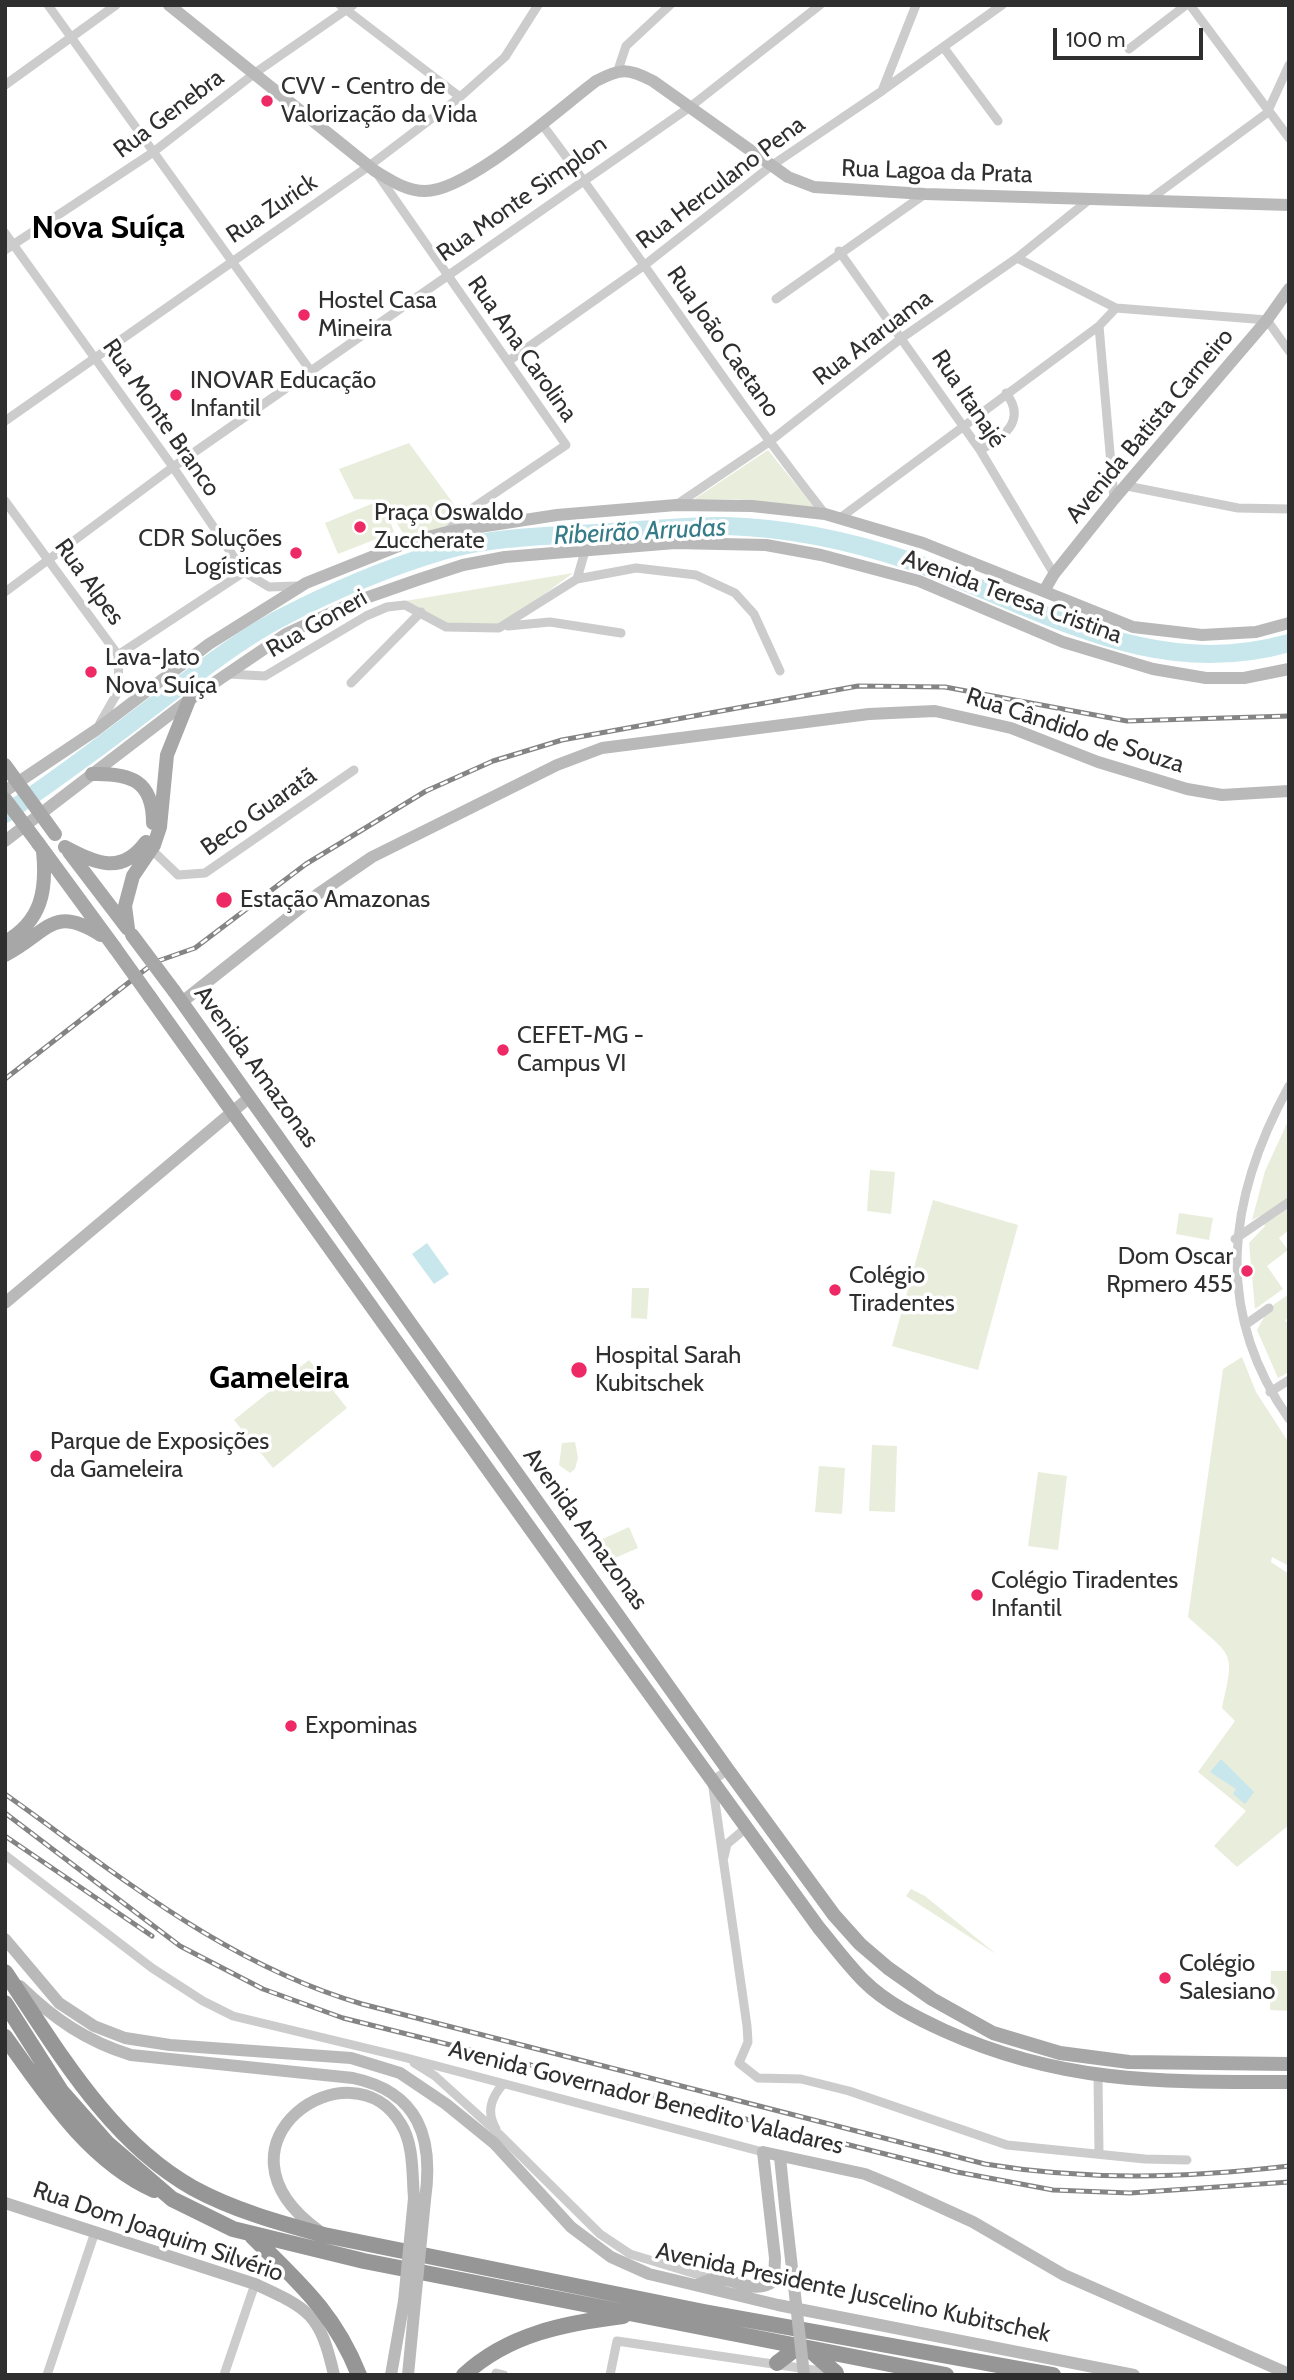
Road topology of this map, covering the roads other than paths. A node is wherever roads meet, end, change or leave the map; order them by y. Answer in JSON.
{"nodes":[{"id":1,"x":48,"y":5,"type":"edge"},
{"id":2,"x":116,"y":5,"type":"edge"},
{"id":3,"x":169,"y":5,"type":"edge"},
{"id":4,"x":538,"y":5,"type":"edge"},
{"id":5,"x":670,"y":5,"type":"edge"},
{"id":6,"x":820,"y":5,"type":"edge"},
{"id":7,"x":916,"y":5,"type":"edge"},
{"id":8,"x":1002,"y":5,"type":"edge"},
{"id":9,"x":1188,"y":5,"type":"edge"},
{"id":10,"x":346,"y":7,"type":"edge"},
{"id":11,"x":70,"y":36,"type":"junction"},
{"id":12,"x":944,"y":48,"type":"junction"},
{"id":13,"x":1129,"y":48,"type":"dead end"},
{"id":14,"x":1289,"y":65,"type":"edge"},
{"id":15,"x":618,"y":70,"type":"junction"},
{"id":16,"x":255,"y":73,"type":"junction"},
{"id":17,"x":5,"y":85,"type":"edge"},
{"id":18,"x":882,"y":91,"type":"junction"},
{"id":19,"x":460,"y":97,"type":"junction"},
{"id":20,"x":690,"y":107,"type":"junction"},
{"id":21,"x":1267,"y":113,"type":"junction"},
{"id":22,"x":998,"y":121,"type":"dead end"},
{"id":23,"x":541,"y":123,"type":"junction"},
{"id":24,"x":1289,"y":138,"type":"edge"},
{"id":25,"x":152,"y":153,"type":"junction"},
{"id":26,"x":771,"y":166,"type":"junction"},
{"id":27,"x":372,"y":169,"type":"junction"},
{"id":28,"x":584,"y":180,"type":"junction"},
{"id":29,"x":925,"y":194,"type":"junction"},
{"id":30,"x":1091,"y":198,"type":"junction"},
{"id":31,"x":1149,"y":200,"type":"junction"},
{"id":32,"x":1289,"y":205,"type":"edge"},
{"id":33,"x":5,"y":233,"type":"edge"},
{"id":34,"x":9,"y":247,"type":"edge"},
{"id":35,"x":839,"y":251,"type":"junction"},
{"id":36,"x":1017,"y":258,"type":"junction"},
{"id":37,"x":230,"y":261,"type":"junction"},
{"id":38,"x":646,"y":264,"type":"junction"},
{"id":39,"x":447,"y":275,"type":"junction"},
{"id":40,"x":1289,"y":289,"type":"edge"},
{"id":41,"x":776,"y":299,"type":"dead end"},
{"id":42,"x":1116,"y":308,"type":"junction"},
{"id":43,"x":1267,"y":320,"type":"junction"},
{"id":44,"x":1099,"y":326,"type":"junction"},
{"id":45,"x":903,"y":337,"type":"junction"},
{"id":46,"x":1289,"y":351,"type":"edge"},
{"id":47,"x":95,"y":356,"type":"junction"},
{"id":48,"x":510,"y":360,"type":"junction"},
{"id":49,"x":310,"y":370,"type":"junction"},
{"id":50,"x":1006,"y":393,"type":"junction"},
{"id":51,"x":5,"y":422,"type":"edge"},
{"id":52,"x":963,"y":425,"type":"junction"},
{"id":53,"x":769,"y":442,"type":"junction"},
{"id":54,"x":980,"y":450,"type":"junction"},
{"id":55,"x":173,"y":467,"type":"junction"},
{"id":56,"x":1127,"y":486,"type":"junction"},
{"id":57,"x":1114,"y":499,"type":"junction"},
{"id":58,"x":5,"y":501,"type":"edge"},
{"id":59,"x":676,"y":505,"type":"junction"},
{"id":60,"x":1289,"y":509,"type":"edge"},
{"id":61,"x":825,"y":514,"type":"junction"},
{"id":62,"x":840,"y":518,"type":"junction"},
{"id":63,"x":447,"y":532,"type":"junction"},
{"id":64,"x":585,"y":551,"type":"junction"},
{"id":65,"x":48,"y":560,"type":"junction"},
{"id":66,"x":244,"y":572,"type":"junction"},
{"id":67,"x":1054,"y":574,"type":"junction"},
{"id":68,"x":577,"y":579,"type":"junction"},
{"id":69,"x":306,"y":583,"type":"junction"},
{"id":70,"x":1044,"y":591,"type":"junction"},
{"id":71,"x":5,"y":592,"type":"edge"},
{"id":72,"x":421,"y":612,"type":"junction"},
{"id":73,"x":1289,"y":623,"type":"edge"},
{"id":74,"x":499,"y":628,"type":"junction"},
{"id":75,"x":621,"y":633,"type":"dead end"},
{"id":76,"x":118,"y":655,"type":"junction"},
{"id":77,"x":1289,"y":670,"type":"edge"},
{"id":78,"x":780,"y":671,"type":"dead end"},
{"id":79,"x":226,"y":674,"type":"junction"},
{"id":80,"x":351,"y":683,"type":"dead end"},
{"id":81,"x":189,"y":700,"type":"junction"},
{"id":82,"x":96,"y":730,"type":"junction"},
{"id":83,"x":5,"y":765,"type":"edge"},
{"id":84,"x":354,"y":770,"type":"dead end"},
{"id":85,"x":92,"y":775,"type":"junction"},
{"id":86,"x":5,"y":791,"type":"edge"},
{"id":87,"x":1289,"y":791,"type":"edge"},
{"id":88,"x":5,"y":799,"type":"edge"},
{"id":89,"x":5,"y":841,"type":"edge"},
{"id":90,"x":41,"y":847,"type":"junction"},
{"id":91,"x":65,"y":847,"type":"junction"},
{"id":92,"x":151,"y":849,"type":"junction"},
{"id":93,"x":130,"y":932,"type":"junction"},
{"id":94,"x":5,"y":942,"type":"edge"},
{"id":95,"x":111,"y":944,"type":"junction"},
{"id":96,"x":5,"y":955,"type":"edge"},
{"id":97,"x":178,"y":996,"type":"junction"},
{"id":98,"x":151,"y":998,"type":"junction"},
{"id":99,"x":1289,"y":1086,"type":"edge"},
{"id":100,"x":250,"y":1097,"type":"junction"},
{"id":101,"x":233,"y":1111,"type":"junction"},
{"id":102,"x":1289,"y":1202,"type":"edge"},
{"id":103,"x":1235,"y":1239,"type":"junction"},
{"id":104,"x":5,"y":1303,"type":"edge"},
{"id":105,"x":1269,"y":1308,"type":"dead end"},
{"id":106,"x":1245,"y":1325,"type":"junction"},
{"id":107,"x":1289,"y":1380,"type":"edge"},
{"id":108,"x":1270,"y":1392,"type":"junction"},
{"id":109,"x":1289,"y":1419,"type":"edge"},
{"id":110,"x":728,"y":1770,"type":"junction"},
{"id":111,"x":712,"y":1781,"type":"junction"},
{"id":112,"x":746,"y":1828,"type":"junction"},
{"id":113,"x":5,"y":1855,"type":"edge"},
{"id":114,"x":723,"y":1862,"type":"junction"},
{"id":115,"x":5,"y":1939,"type":"edge"},
{"id":116,"x":5,"y":1972,"type":"edge"},
{"id":117,"x":5,"y":2003,"type":"edge"},
{"id":118,"x":5,"y":2017,"type":"edge"},
{"id":119,"x":5,"y":2037,"type":"edge"},
{"id":120,"x":404,"y":2057,"type":"junction"},
{"id":121,"x":1289,"y":2064,"type":"edge"},
{"id":122,"x":32,"y":2074,"type":"junction"},
{"id":123,"x":1098,"y":2077,"type":"junction"},
{"id":124,"x":1289,"y":2082,"type":"edge"},
{"id":125,"x":503,"y":2084,"type":"junction"},
{"id":126,"x":499,"y":2134,"type":"junction"},
{"id":127,"x":763,"y":2152,"type":"junction"},
{"id":128,"x":1099,"y":2153,"type":"junction"},
{"id":129,"x":520,"y":2154,"type":"junction"},
{"id":130,"x":780,"y":2157,"type":"junction"},
{"id":131,"x":1188,"y":2160,"type":"dead end"},
{"id":132,"x":528,"y":2180,"type":"junction"},
{"id":133,"x":172,"y":2199,"type":"junction"},
{"id":134,"x":419,"y":2199,"type":"junction"},
{"id":135,"x":5,"y":2203,"type":"edge"},
{"id":136,"x":95,"y":2232,"type":"junction"},
{"id":137,"x":250,"y":2234,"type":"junction"},
{"id":138,"x":324,"y":2235,"type":"junction"},
{"id":139,"x":714,"y":2279,"type":"junction"},
{"id":140,"x":255,"y":2284,"type":"junction"},
{"id":141,"x":696,"y":2286,"type":"junction"},
{"id":142,"x":409,"y":2301,"type":"junction"},
{"id":143,"x":638,"y":2315,"type":"junction"},
{"id":144,"x":803,"y":2349,"type":"junction"},
{"id":145,"x":777,"y":2363,"type":"junction"},
{"id":146,"x":839,"y":2374,"type":"edge"},
{"id":147,"x":1289,"y":2374,"type":"edge"},
{"id":148,"x":47,"y":2375,"type":"edge"},
{"id":149,"x":224,"y":2375,"type":"edge"},
{"id":150,"x":334,"y":2375,"type":"edge"},
{"id":151,"x":359,"y":2375,"type":"edge"},
{"id":152,"x":391,"y":2375,"type":"edge"},
{"id":153,"x":408,"y":2375,"type":"edge"},
{"id":154,"x":464,"y":2375,"type":"edge"},
{"id":155,"x":610,"y":2375,"type":"edge"},
{"id":156,"x":804,"y":2375,"type":"edge"},
{"id":157,"x":946,"y":2375,"type":"edge"},
{"id":158,"x":1053,"y":2375,"type":"edge"},
{"id":159,"x":1135,"y":2375,"type":"edge"}],
"edges":[{"from":1,"to":11,"type":"street"},
{"from":2,"to":11,"type":"street"},
{"from":3,"to":16,"type":"main road"},
{"from":4,"to":19,"type":"street","name":"Rua Zurick"},
{"from":5,"to":15,"type":"street"},
{"from":6,"to":20,"type":"street","name":"Rua Monte Simplon"},
{"from":7,"to":18,"type":"street"},
{"from":8,"to":12,"type":"street","name":"Rua Herculano Pena"},
{"from":9,"to":13,"type":"street"},
{"from":9,"to":21,"type":"street"},
{"from":10,"to":16,"type":"street","name":"Rua Genebra"},
{"from":10,"to":19,"type":"street"},
{"from":11,"to":17,"type":"street"},
{"from":11,"to":25,"type":"street"},
{"from":12,"to":18,"type":"street","name":"Rua Herculano Pena"},
{"from":12,"to":22,"type":"street"},
{"from":14,"to":21,"type":"street"},
{"from":15,"to":20,"type":"main road","name":"Rua Lagoa da Prata"},
{"from":15,"to":23,"type":"main road"},
{"from":16,"to":25,"type":"street","name":"Rua Genebra"},
{"from":16,"to":27,"type":"main road"},
{"from":18,"to":26,"type":"street","name":"Rua Herculano Pena"},
{"from":19,"to":27,"type":"street","name":"Rua Zurick"},
{"from":20,"to":26,"type":"main road","name":"Rua Lagoa da Prata"},
{"from":20,"to":28,"type":"street","name":"Rua Monte Simplon"},
{"from":21,"to":24,"type":"street"},
{"from":21,"to":31,"type":"street"},
{"from":23,"to":27,"type":"main road"},
{"from":23,"to":28,"type":"street","name":"Rua João Caetano"},
{"from":25,"to":34,"type":"street","name":"Rua Genebra"},
{"from":25,"to":37,"type":"street"},
{"from":26,"to":29,"type":"main road","name":"Rua Lagoa da Prata"},
{"from":26,"to":38,"type":"street","name":"Rua Herculano Pena"},
{"from":27,"to":37,"type":"street","name":"Rua Zurick"},
{"from":27,"to":39,"type":"street","name":"Rua Ana Carolina"},
{"from":28,"to":38,"type":"street","name":"Rua João Caetano"},
{"from":28,"to":39,"type":"street","name":"Rua Monte Simplon"},
{"from":29,"to":30,"type":"main road","name":"Rua Lagoa da Prata"},
{"from":29,"to":35,"type":"street"},
{"from":30,"to":31,"type":"main road","name":"Rua Lagoa da Prata"},
{"from":30,"to":36,"type":"street","name":"Rua Araruama"},
{"from":31,"to":32,"type":"main road","name":"Rua Lagoa da Prata"},
{"from":33,"to":34,"type":"street","name":"Rua Monte Branco"},
{"from":34,"to":47,"type":"street","name":"Rua Monte Branco"},
{"from":35,"to":41,"type":"street"},
{"from":35,"to":45,"type":"street","name":"Rua Itanajé"},
{"from":36,"to":42,"type":"street"},
{"from":36,"to":45,"type":"street","name":"Rua Araruama"},
{"from":37,"to":47,"type":"street","name":"Rua Zurick"},
{"from":37,"to":49,"type":"street"},
{"from":38,"to":48,"type":"street","name":"Rua Herculano Pena"},
{"from":38,"to":53,"type":"street","name":"Rua João Caetano"},
{"from":39,"to":48,"type":"street","name":"Rua Ana Carolina"},
{"from":39,"to":49,"type":"street","name":"Rua Monte Simplon"},
{"from":40,"to":43,"type":"main road","name":"Avenida Batista Carneiro"},
{"from":42,"to":43,"type":"street"},
{"from":42,"to":44,"type":"street"},
{"from":43,"to":46,"type":"street"},
{"from":43,"to":56,"type":"main road","name":"Avenida Batista Carneiro"},
{"from":44,"to":50,"type":"street"},
{"from":44,"to":57,"type":"street"},
{"from":45,"to":52,"type":"street","name":"Rua Itanajé"},
{"from":45,"to":53,"type":"street","name":"Rua Araruama"},
{"from":47,"to":51,"type":"street","name":"Rua Zurick"},
{"from":47,"to":55,"type":"street","name":"Rua Monte Branco"},
{"from":48,"to":63,"type":"street","name":"Rua Ana Carolina"},
{"from":49,"to":55,"type":"street","name":"Rua Monte Simplon"},
{"from":50,"to":52,"type":"street"},
{"from":50,"to":54,"type":"street"},
{"from":52,"to":54,"type":"street","name":"Rua Itanajé"},
{"from":52,"to":62,"type":"street"},
{"from":53,"to":59,"type":"street","name":"Rua Araruama"},
{"from":53,"to":61,"type":"street","name":"Rua João Caetano"},
{"from":54,"to":67,"type":"street","name":"Rua Itanajé"},
{"from":55,"to":65,"type":"street","name":"Rua Monte Simplon"},
{"from":55,"to":66,"type":"street","name":"Rua Monte Branco"},
{"from":56,"to":57,"type":"main road","name":"Avenida Batista Carneiro"},
{"from":56,"to":60,"type":"street"},
{"from":57,"to":67,"type":"main road","name":"Avenida Batista Carneiro"},
{"from":58,"to":65,"type":"street","name":"Rua Alpes"},
{"from":59,"to":61,"type":"main road","name":"Avenida Teresa Cristina"},
{"from":59,"to":63,"type":"main road","name":"Avenida Teresa Cristina"},
{"from":61,"to":62,"type":"main road","name":"Avenida Teresa Cristina"},
{"from":62,"to":70,"type":"main road","name":"Avenida Teresa Cristina"},
{"from":63,"to":69,"type":"main road","name":"Avenida Teresa Cristina"},
{"from":64,"to":68,"type":"street"},
{"from":64,"to":77,"type":"main road","name":"Avenida Teresa Cristina"},
{"from":64,"to":79,"type":"main road","name":"Avenida Teresa Cristina"},
{"from":65,"to":71,"type":"street","name":"Rua Monte Simplon"},
{"from":65,"to":76,"type":"street","name":"Rua Alpes"},
{"from":66,"to":69,"type":"street","name":"Rua Monte Branco"},
{"from":66,"to":76,"type":"street"},
{"from":67,"to":70,"type":"main road","name":"Avenida Batista Carneiro"},
{"from":68,"to":74,"type":"street"},
{"from":68,"to":78,"type":"street"},
{"from":69,"to":82,"type":"main road","name":"Avenida Teresa Cristina"},
{"from":70,"to":73,"type":"main road","name":"Avenida Teresa Cristina"},
{"from":72,"to":74,"type":"street","name":"Rua Goneri"},
{"from":72,"to":79,"type":"street","name":"Rua Goneri"},
{"from":72,"to":80,"type":"street"},
{"from":74,"to":75,"type":"street","name":"Rua Goneri"},
{"from":76,"to":82,"type":"street","name":"Rua Alpes"},
{"from":79,"to":81,"type":"main road","name":"Avenida Teresa Cristina"},
{"from":81,"to":85,"type":"main road","name":"Avenida Teresa Cristina"},
{"from":81,"to":92,"type":"main road"},
{"from":82,"to":86,"type":"main road","name":"Avenida Teresa Cristina"},
{"from":83,"to":91,"type":"main road","name":"Avenida Amazonas","bridge":true},
{"from":84,"to":92,"type":"street","name":"Beco Guaratã"},
{"from":85,"to":89,"type":"main road","name":"Avenida Teresa Cristina"},
{"from":85,"to":91,"type":"main road"},
{"from":87,"to":97,"type":"main road","name":"Rua Cândido de Souza"},
{"from":88,"to":90,"type":"main road","name":"Avenida Amazonas","bridge":true},
{"from":90,"to":94,"type":"main road"},
{"from":90,"to":95,"type":"main road","name":"Avenida Amazonas"},
{"from":91,"to":93,"type":"main road","name":"Avenida Amazonas"},
{"from":92,"to":93,"type":"main road"},
{"from":93,"to":97,"type":"main road","name":"Avenida Amazonas","bridge":true},
{"from":95,"to":96,"type":"main road"},
{"from":95,"to":98,"type":"main road","name":"Avenida Amazonas","bridge":true},
{"from":97,"to":98,"type":"main road"},
{"from":97,"to":100,"type":"main road","name":"Avenida Amazonas"},
{"from":98,"to":101,"type":"main road","name":"Avenida Amazonas"},
{"from":99,"to":103,"type":"street"},
{"from":100,"to":101,"type":"main road"},
{"from":100,"to":110,"type":"main road","name":"Avenida Amazonas"},
{"from":101,"to":104,"type":"main road"},
{"from":101,"to":111,"type":"main road","name":"Avenida Amazonas"},
{"from":102,"to":103,"type":"street"},
{"from":103,"to":106,"type":"street"},
{"from":105,"to":106,"type":"street"},
{"from":106,"to":108,"type":"street"},
{"from":107,"to":108,"type":"street"},
{"from":108,"to":109,"type":"street"},
{"from":110,"to":111,"type":"street"},
{"from":110,"to":121,"type":"main road","name":"Avenida Amazonas"},
{"from":111,"to":112,"type":"main road","name":"Avenida Amazonas"},
{"from":111,"to":114,"type":"street"},
{"from":112,"to":114,"type":"street"},
{"from":112,"to":123,"type":"main road","name":"Avenida Amazonas"},
{"from":113,"to":120,"type":"street","name":"Avenida Governador Benedito Valadares"},
{"from":114,"to":128,"type":"street"},
{"from":115,"to":132,"type":"main road","name":"Avenida Presidente Juscelino Kubitschek"},
{"from":116,"to":134,"type":"main road"},
{"from":116,"to":138,"type":"highway","name":"Avenida Presidente Juscelino Kubitschek"},
{"from":117,"to":133,"type":"highway"},
{"from":118,"to":122,"type":"highway"},
{"from":119,"to":122,"type":"highway"},
{"from":120,"to":125,"type":"street","name":"Avenida Governador Benedito Valadares"},
{"from":120,"to":126,"type":"street"},
{"from":122,"to":133,"type":"highway"},
{"from":123,"to":124,"type":"main road","name":"Avenida Amazonas"},
{"from":123,"to":128,"type":"street"},
{"from":125,"to":126,"type":"street"},
{"from":125,"to":127,"type":"street","name":"Avenida Governador Benedito Valadares"},
{"from":126,"to":129,"type":"street"},
{"from":127,"to":130,"type":"main road","name":"Avenida Governador Benedito Valadares"},
{"from":127,"to":139,"type":"main road"},
{"from":128,"to":131,"type":"street"},
{"from":129,"to":132,"type":"street"},
{"from":129,"to":139,"type":"street"},
{"from":130,"to":147,"type":"main road","name":"Avenida Governador Benedito Valadares"},
{"from":130,"to":156,"type":"main road","bridge":true},
{"from":132,"to":141,"type":"main road","name":"Avenida Presidente Juscelino Kubitschek"},
{"from":133,"to":137,"type":"highway"},
{"from":134,"to":138,"type":"main road"},
{"from":134,"to":142,"type":"main road","bridge":true},
{"from":135,"to":136,"type":"main road","name":"Rua Dom Joaquim Silvério"},
{"from":136,"to":140,"type":"main road","name":"Rua Dom Joaquim Silvério"},
{"from":136,"to":148,"type":"street"},
{"from":137,"to":143,"type":"highway"},
{"from":137,"to":151,"type":"highway"},
{"from":138,"to":158,"type":"highway","name":"Avenida Presidente Juscelino Kubitschek"},
{"from":139,"to":141,"type":"main road"},
{"from":140,"to":149,"type":"street"},
{"from":140,"to":150,"type":"main road","name":"Rua Dom Joaquim Silvério"},
{"from":141,"to":159,"type":"main road","name":"Avenida Presidente Juscelino Kubitschek"},
{"from":142,"to":152,"type":"main road"},
{"from":142,"to":153,"type":"main road"},
{"from":143,"to":144,"type":"highway"},
{"from":143,"to":154,"type":"highway"},
{"from":144,"to":145,"type":"highway"},
{"from":144,"to":146,"type":"highway"},
{"from":144,"to":157,"type":"highway"},
{"from":145,"to":146,"type":"street"},
{"from":145,"to":155,"type":"street"}]}
